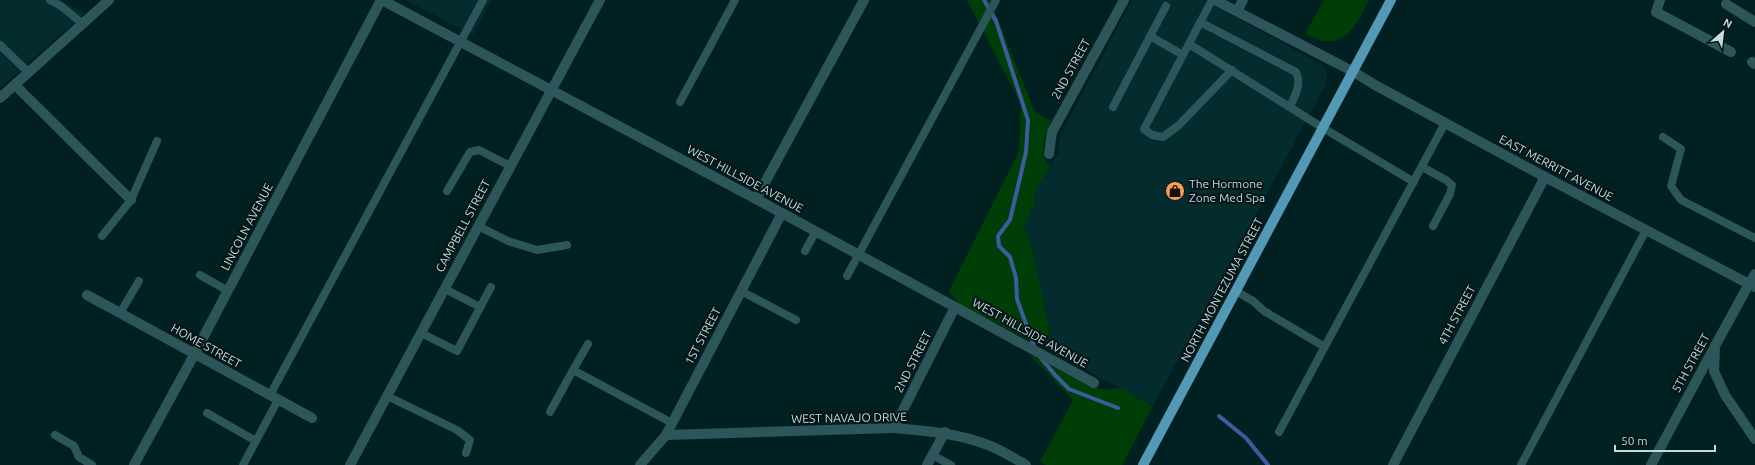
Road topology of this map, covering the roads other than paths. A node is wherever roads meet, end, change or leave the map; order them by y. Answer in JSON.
{"nodes":[{"id":1,"x":50,"y":0,"type":"edge"},
{"id":2,"x":109,"y":0,"type":"edge"},
{"id":3,"x":382,"y":0,"type":"edge"},
{"id":4,"x":483,"y":0,"type":"edge"},
{"id":5,"x":600,"y":0,"type":"edge"},
{"id":6,"x":735,"y":0,"type":"edge"},
{"id":7,"x":864,"y":0,"type":"edge"},
{"id":8,"x":996,"y":0,"type":"edge"},
{"id":9,"x":1124,"y":0,"type":"edge"},
{"id":10,"x":1213,"y":0,"type":"edge"},
{"id":11,"x":1243,"y":0,"type":"edge"},
{"id":12,"x":1391,"y":0,"type":"edge"},
{"id":13,"x":1660,"y":0,"type":"edge"},
{"id":14,"x":1726,"y":4,"type":"dead end"},
{"id":15,"x":1166,"y":6,"type":"dead end"},
{"id":16,"x":1237,"y":11,"type":"junction"},
{"id":17,"x":1200,"y":22,"type":"junction"},
{"id":18,"x":1755,"y":22,"type":"edge"},
{"id":19,"x":83,"y":24,"type":"junction"},
{"id":20,"x":1150,"y":36,"type":"junction"},
{"id":21,"x":461,"y":42,"type":"junction"},
{"id":22,"x":1189,"y":44,"type":"junction"},
{"id":23,"x":0,"y":45,"type":"edge"},
{"id":24,"x":1731,"y":52,"type":"dead end"},
{"id":25,"x":1183,"y":54,"type":"junction"},
{"id":26,"x":1232,"y":70,"type":"junction"},
{"id":27,"x":1352,"y":71,"type":"junction"},
{"id":28,"x":29,"y":73,"type":"junction"},
{"id":29,"x":15,"y":85,"type":"junction"},
{"id":30,"x":551,"y":90,"type":"junction"},
{"id":31,"x":0,"y":98,"type":"edge"},
{"id":32,"x":680,"y":102,"type":"dead end"},
{"id":33,"x":1113,"y":107,"type":"dead end"},
{"id":34,"x":1290,"y":107,"type":"junction"},
{"id":35,"x":1446,"y":123,"type":"junction"},
{"id":36,"x":1322,"y":128,"type":"junction"},
{"id":37,"x":1663,"y":137,"type":"dead end"},
{"id":38,"x":156,"y":141,"type":"dead end"},
{"id":39,"x":1049,"y":154,"type":"dead end"},
{"id":40,"x":510,"y":166,"type":"junction"},
{"id":41,"x":1422,"y":167,"type":"junction"},
{"id":42,"x":1545,"y":177,"type":"junction"},
{"id":43,"x":1414,"y":182,"type":"junction"},
{"id":44,"x":447,"y":191,"type":"dead end"},
{"id":45,"x":756,"y":199,"type":"junction"},
{"id":46,"x":131,"y":200,"type":"junction"},
{"id":47,"x":782,"y":213,"type":"junction"},
{"id":48,"x":478,"y":226,"type":"junction"},
{"id":49,"x":1434,"y":226,"type":"dead end"},
{"id":50,"x":1646,"y":230,"type":"junction"},
{"id":51,"x":816,"y":231,"type":"junction"},
{"id":52,"x":102,"y":236,"type":"dead end"},
{"id":53,"x":1755,"y":238,"type":"edge"},
{"id":54,"x":567,"y":245,"type":"dead end"},
{"id":55,"x":805,"y":251,"type":"dead end"},
{"id":56,"x":859,"y":254,"type":"junction"},
{"id":57,"x":1755,"y":274,"type":"edge"},
{"id":58,"x":200,"y":275,"type":"dead end"},
{"id":59,"x":847,"y":276,"type":"dead end"},
{"id":60,"x":139,"y":281,"type":"dead end"},
{"id":61,"x":1752,"y":286,"type":"edge"},
{"id":62,"x":491,"y":287,"type":"dead end"},
{"id":63,"x":445,"y":289,"type":"junction"},
{"id":64,"x":228,"y":291,"type":"junction"},
{"id":65,"x":741,"y":291,"type":"junction"},
{"id":66,"x":1236,"y":291,"type":"junction"},
{"id":67,"x":87,"y":295,"type":"dead end"},
{"id":68,"x":480,"y":307,"type":"junction"},
{"id":69,"x":955,"y":307,"type":"junction"},
{"id":70,"x":120,"y":313,"type":"junction"},
{"id":71,"x":796,"y":320,"type":"dead end"},
{"id":72,"x":421,"y":333,"type":"junction"},
{"id":73,"x":588,"y":344,"type":"dead end"},
{"id":74,"x":1715,"y":346,"type":"junction"},
{"id":75,"x":1325,"y":347,"type":"junction"},
{"id":76,"x":194,"y":355,"type":"junction"},
{"id":77,"x":573,"y":370,"type":"junction"},
{"id":78,"x":1094,"y":383,"type":"dead end"},
{"id":79,"x":387,"y":396,"type":"junction"},
{"id":80,"x":274,"y":398,"type":"junction"},
{"id":81,"x":550,"y":412,"type":"dead end"},
{"id":82,"x":207,"y":413,"type":"dead end"},
{"id":83,"x":312,"y":418,"type":"dead end"},
{"id":84,"x":672,"y":423,"type":"junction"},
{"id":85,"x":894,"y":428,"type":"junction"},
{"id":86,"x":944,"y":432,"type":"junction"},
{"id":87,"x":1279,"y":432,"type":"dead end"},
{"id":88,"x":55,"y":435,"type":"dead end"},
{"id":89,"x":666,"y":435,"type":"junction"},
{"id":90,"x":1755,"y":440,"type":"edge"},
{"id":91,"x":256,"y":441,"type":"junction"},
{"id":92,"x":466,"y":453,"type":"dead end"},
{"id":93,"x":932,"y":455,"type":"junction"},
{"id":94,"x":92,"y":465,"type":"edge"},
{"id":95,"x":134,"y":465,"type":"edge"},
{"id":96,"x":243,"y":465,"type":"edge"},
{"id":97,"x":350,"y":465,"type":"edge"},
{"id":98,"x":640,"y":465,"type":"edge"},
{"id":99,"x":927,"y":465,"type":"edge"},
{"id":100,"x":950,"y":465,"type":"edge"},
{"id":101,"x":1026,"y":465,"type":"edge"},
{"id":102,"x":1142,"y":465,"type":"edge"},
{"id":103,"x":1393,"y":465,"type":"edge"},
{"id":104,"x":1521,"y":465,"type":"edge"},
{"id":105,"x":1651,"y":465,"type":"edge"}],
"edges":[{"from":1,"to":19,"type":"lane"},
{"from":2,"to":19,"type":"street"},
{"from":3,"to":21,"type":"street","name":"WEST HILLSIDE AVENUE"},
{"from":3,"to":64,"type":"street","name":"LINCOLN AVENUE"},
{"from":4,"to":21,"type":"lane"},
{"from":5,"to":30,"type":"street","name":"CAMPBELL STREET"},
{"from":6,"to":32,"type":"lane"},
{"from":7,"to":45,"type":"street"},
{"from":8,"to":56,"type":"lane"},
{"from":9,"to":39,"type":"street","name":"2ND STREET"},
{"from":10,"to":16,"type":"street","name":"EAST MERRITT AVENUE"},
{"from":10,"to":17,"type":"lane"},
{"from":11,"to":16,"type":"street"},
{"from":12,"to":27,"type":"main road","name":"NORTH MONTEZUMA STREET"},
{"from":13,"to":24,"type":"street"},
{"from":14,"to":18,"type":"street"},
{"from":15,"to":20,"type":"lane"},
{"from":16,"to":27,"type":"street","name":"EAST MERRITT AVENUE"},
{"from":17,"to":22,"type":"lane"},
{"from":17,"to":34,"type":"lane"},
{"from":19,"to":28,"type":"street"},
{"from":20,"to":25,"type":"lane"},
{"from":20,"to":33,"type":"lane"},
{"from":21,"to":30,"type":"street","name":"WEST HILLSIDE AVENUE"},
{"from":21,"to":80,"type":"lane"},
{"from":22,"to":25,"type":"lane"},
{"from":22,"to":26,"type":"lane"},
{"from":23,"to":28,"type":"lane"},
{"from":25,"to":26,"type":"lane"},
{"from":26,"to":34,"type":"lane"},
{"from":27,"to":35,"type":"street","name":"EAST MERRITT AVENUE"},
{"from":27,"to":36,"type":"main road","name":"NORTH MONTEZUMA STREET"},
{"from":28,"to":29,"type":"street"},
{"from":29,"to":31,"type":"street"},
{"from":29,"to":46,"type":"street"},
{"from":30,"to":40,"type":"street","name":"CAMPBELL STREET"},
{"from":30,"to":45,"type":"street","name":"WEST HILLSIDE AVENUE"},
{"from":34,"to":36,"type":"lane"},
{"from":35,"to":41,"type":"lane"},
{"from":35,"to":42,"type":"street","name":"EAST MERRITT AVENUE"},
{"from":36,"to":43,"type":"lane"},
{"from":36,"to":66,"type":"main road","name":"NORTH MONTEZUMA STREET"},
{"from":37,"to":53,"type":"lane"},
{"from":38,"to":46,"type":"lane"},
{"from":40,"to":44,"type":"lane"},
{"from":40,"to":48,"type":"street","name":"CAMPBELL STREET"},
{"from":41,"to":43,"type":"lane"},
{"from":41,"to":49,"type":"lane"},
{"from":42,"to":50,"type":"street","name":"EAST MERRITT AVENUE"},
{"from":42,"to":103,"type":"street","name":"4TH STREET"},
{"from":43,"to":75,"type":"lane"},
{"from":45,"to":47,"type":"street","name":"WEST HILLSIDE AVENUE"},
{"from":46,"to":52,"type":"lane"},
{"from":47,"to":51,"type":"street","name":"WEST HILLSIDE AVENUE"},
{"from":47,"to":65,"type":"street","name":"1ST STREET"},
{"from":48,"to":54,"type":"lane"},
{"from":48,"to":63,"type":"street","name":"CAMPBELL STREET"},
{"from":50,"to":61,"type":"street","name":"EAST MERRITT AVENUE"},
{"from":50,"to":104,"type":"lane"},
{"from":51,"to":55,"type":"lane"},
{"from":51,"to":56,"type":"street","name":"WEST HILLSIDE AVENUE"},
{"from":56,"to":59,"type":"lane"},
{"from":56,"to":69,"type":"street","name":"WEST HILLSIDE AVENUE"},
{"from":57,"to":61,"type":"street","name":"5TH STREET"},
{"from":58,"to":64,"type":"lane"},
{"from":60,"to":70,"type":"lane"},
{"from":61,"to":74,"type":"street","name":"5TH STREET"},
{"from":62,"to":68,"type":"lane"},
{"from":63,"to":68,"type":"lane"},
{"from":63,"to":72,"type":"street","name":"CAMPBELL STREET"},
{"from":64,"to":76,"type":"street","name":"LINCOLN AVENUE"},
{"from":65,"to":71,"type":"lane"},
{"from":65,"to":84,"type":"street","name":"1ST STREET"},
{"from":66,"to":75,"type":"lane"},
{"from":66,"to":102,"type":"main road","name":"NORTH MONTEZUMA STREET"},
{"from":67,"to":70,"type":"street","name":"HOME STREET"},
{"from":68,"to":72,"type":"lane"},
{"from":69,"to":78,"type":"street","name":"WEST HILLSIDE AVENUE"},
{"from":69,"to":85,"type":"street","name":"2ND STREET"},
{"from":70,"to":76,"type":"street","name":"HOME STREET"},
{"from":72,"to":79,"type":"street","name":"CAMPBELL STREET"},
{"from":73,"to":77,"type":"lane"},
{"from":74,"to":90,"type":"street"},
{"from":74,"to":105,"type":"street","name":"5TH STREET"},
{"from":75,"to":87,"type":"lane"},
{"from":76,"to":80,"type":"street","name":"HOME STREET"},
{"from":76,"to":95,"type":"street","name":"LINCOLN AVENUE"},
{"from":77,"to":81,"type":"lane"},
{"from":77,"to":84,"type":"lane"},
{"from":79,"to":92,"type":"lane"},
{"from":79,"to":97,"type":"street","name":"CAMPBELL STREET"},
{"from":80,"to":83,"type":"street","name":"HOME STREET"},
{"from":80,"to":91,"type":"lane"},
{"from":82,"to":91,"type":"lane"},
{"from":84,"to":89,"type":"street","name":"1ST STREET"},
{"from":85,"to":86,"type":"street","name":"WEST NAVAJO DRIVE"},
{"from":85,"to":89,"type":"street","name":"WEST NAVAJO DRIVE"},
{"from":86,"to":93,"type":"street"},
{"from":86,"to":101,"type":"street","name":"WEST NAVAJO DRIVE"},
{"from":88,"to":94,"type":"lane"},
{"from":89,"to":98,"type":"street","name":"1ST STREET"},
{"from":91,"to":96,"type":"lane"},
{"from":93,"to":99,"type":"street"},
{"from":93,"to":100,"type":"lane"}]}
